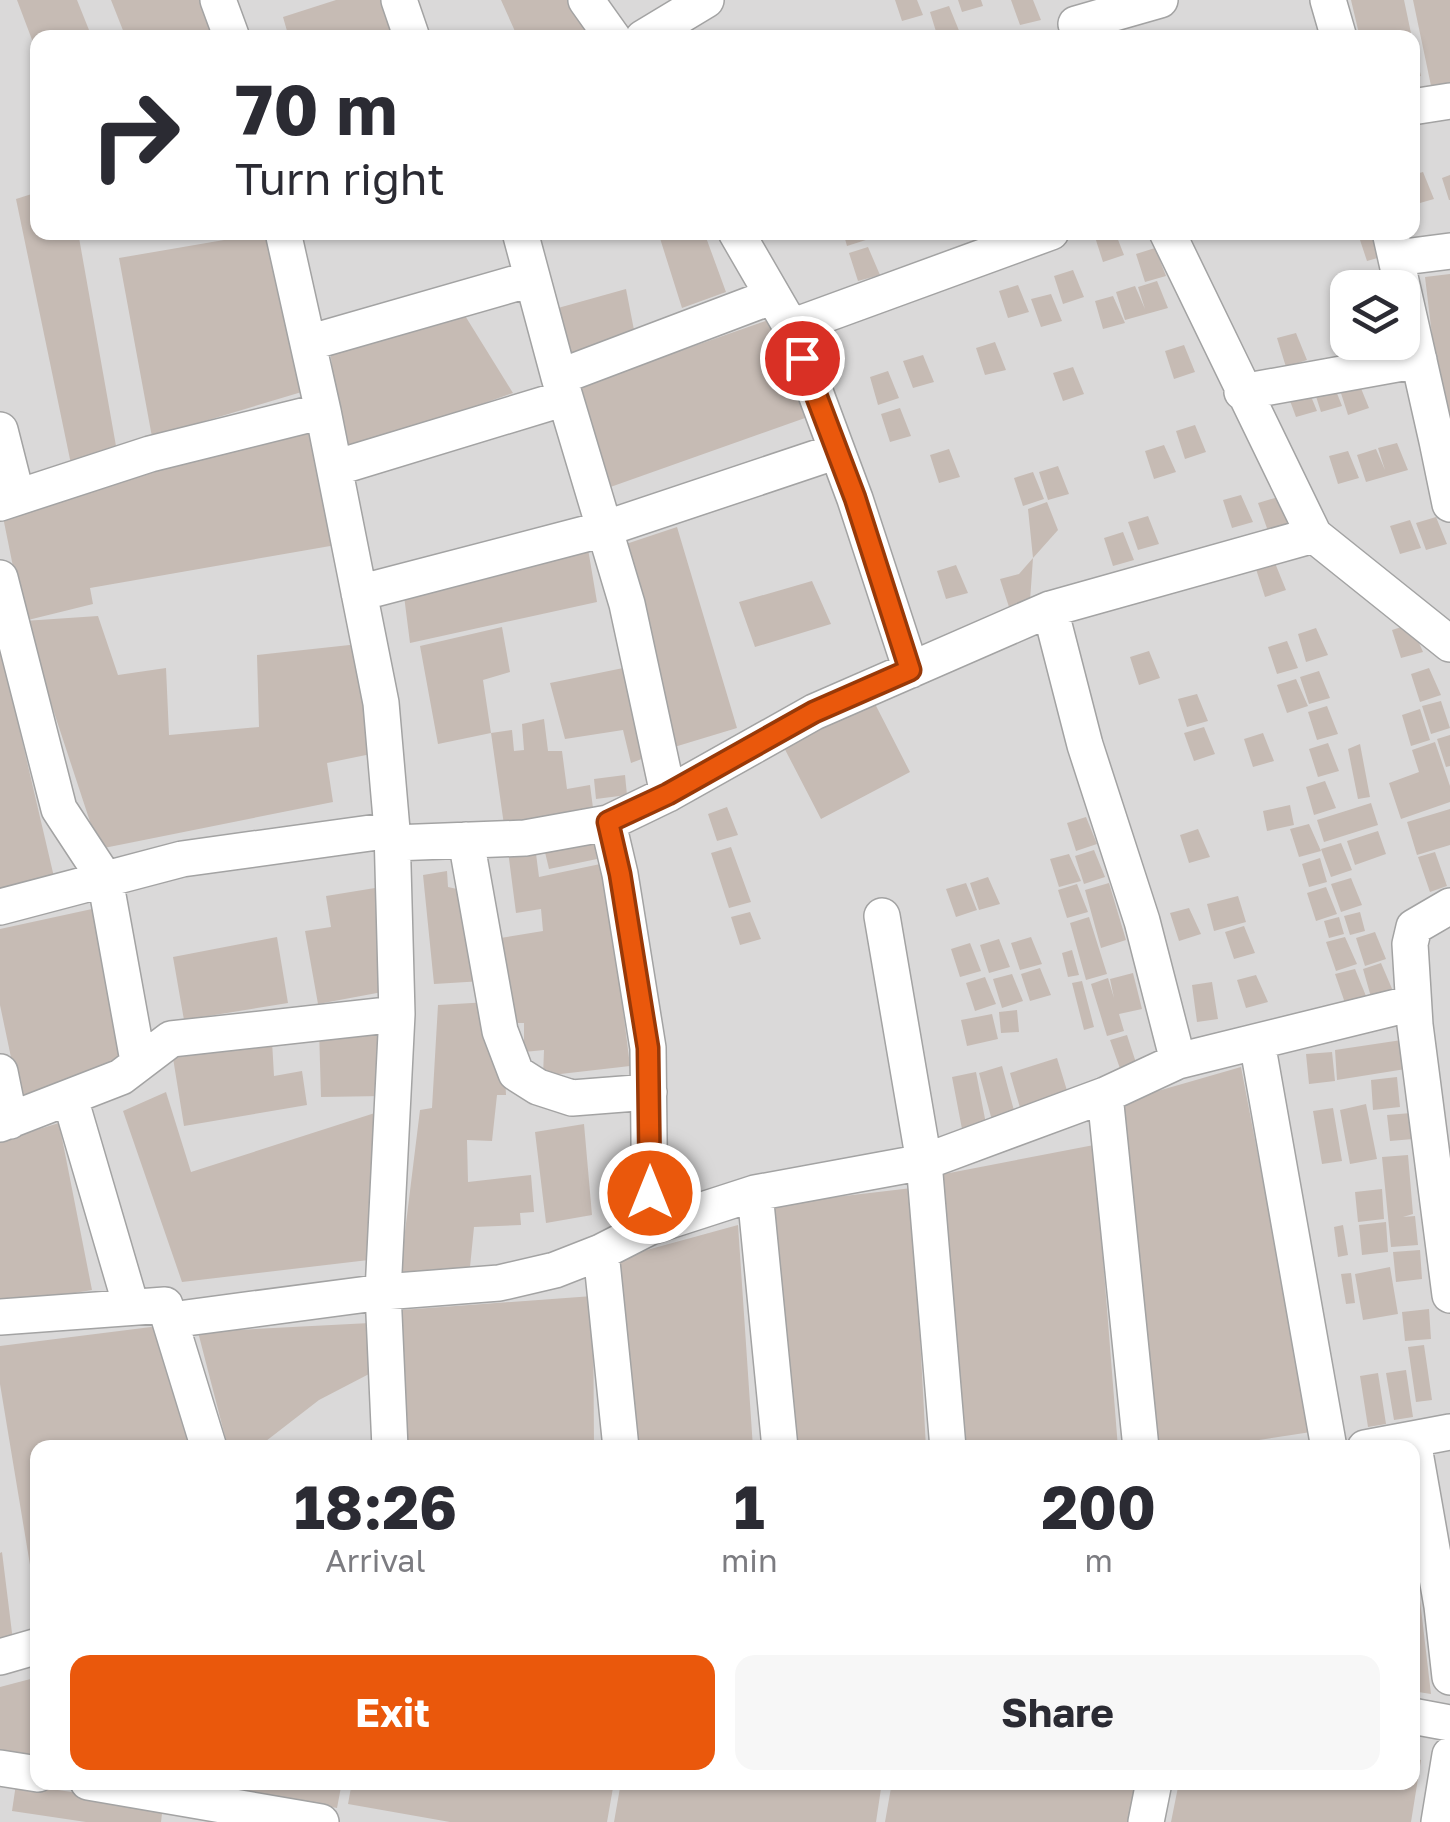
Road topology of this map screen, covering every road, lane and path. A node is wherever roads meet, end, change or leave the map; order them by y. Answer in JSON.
{"nodes":[{"id":1,"x":218,"y":0,"type":"edge"},
{"id":2,"x":399,"y":0,"type":"edge"},
{"id":3,"x":586,"y":0,"type":"edge"},
{"id":4,"x":706,"y":0,"type":"edge"},
{"id":5,"x":1160,"y":0,"type":"edge"},
{"id":6,"x":1328,"y":0,"type":"edge"},
{"id":7,"x":1076,"y":20,"type":"edge"},
{"id":8,"x":229,"y":30,"type":"edge"},
{"id":9,"x":409,"y":30,"type":"edge"},
{"id":10,"x":607,"y":30,"type":"edge"},
{"id":11,"x":656,"y":30,"type":"edge"},
{"id":12,"x":1337,"y":30,"type":"edge"},
{"id":13,"x":1450,"y":100,"type":"edge"},
{"id":14,"x":1420,"y":106,"type":"edge"},
{"id":15,"x":285,"y":240,"type":"edge"},
{"id":16,"x":522,"y":240,"type":"edge"},
{"id":17,"x":741,"y":240,"type":"edge"},
{"id":18,"x":1030,"y":240,"type":"edge"},
{"id":19,"x":1172,"y":240,"type":"edge"},
{"id":20,"x":1393,"y":245,"type":"edge"},
{"id":21,"x":1450,"y":251,"type":"edge"},
{"id":22,"x":1399,"y":270,"type":"edge"},
{"id":23,"x":531,"y":279,"type":"junction"},
{"id":24,"x":773,"y":296,"type":"junction"},
{"id":25,"x":791,"y":327,"type":"junction"},
{"id":26,"x":308,"y":343,"type":"junction"},
{"id":27,"x":1419,"y":360,"type":"joint"},
{"id":28,"x":562,"y":388,"type":"junction"},
{"id":29,"x":1242,"y":392,"type":"junction"},
{"id":30,"x":323,"y":411,"type":"junction"},
{"id":31,"x":0,"y":430,"type":"edge"},
{"id":32,"x":1444,"y":439,"type":"edge"},
{"id":33,"x":837,"y":451,"type":"junction"},
{"id":34,"x":335,"y":468,"type":"junction"},
{"id":35,"x":8,"y":500,"type":"edge"},
{"id":36,"x":1450,"y":504,"type":"edge"},
{"id":37,"x":604,"y":529,"type":"junction"},
{"id":38,"x":1314,"y":535,"type":"junction"},
{"id":39,"x":0,"y":578,"type":"edge"},
{"id":40,"x":359,"y":593,"type":"junction"},
{"id":41,"x":1050,"y":608,"type":"junction"},
{"id":42,"x":1450,"y":644,"type":"edge"},
{"id":43,"x":910,"y":670,"type":"junction"},
{"id":44,"x":668,"y":794,"type":"junction"},
{"id":45,"x":608,"y":822,"type":"junction"},
{"id":46,"x":392,"y":837,"type":"junction"},
{"id":47,"x":466,"y":840,"type":"junction"},
{"id":48,"x":105,"y":879,"type":"junction"},
{"id":49,"x":1450,"y":906,"type":"edge"},
{"id":50,"x":0,"y":907,"type":"edge"},
{"id":51,"x":882,"y":916,"type":"dead end"},
{"id":52,"x":1413,"y":1004,"type":"junction"},
{"id":53,"x":397,"y":1014,"type":"junction"},
{"id":54,"x":1257,"y":1042,"type":"junction"},
{"id":55,"x":138,"y":1061,"type":"junction"},
{"id":56,"x":1178,"y":1061,"type":"junction"},
{"id":57,"x":0,"y":1072,"type":"edge"},
{"id":58,"x":649,"y":1092,"type":"junction"},
{"id":59,"x":1104,"y":1096,"type":"junction"},
{"id":60,"x":70,"y":1098,"type":"junction"},
{"id":61,"x":5,"y":1122,"type":"edge"},
{"id":62,"x":924,"y":1162,"type":"junction"},
{"id":63,"x":755,"y":1193,"type":"junction"},
{"id":64,"x":650,"y":1227,"type":"junction"},
{"id":65,"x":601,"y":1252,"type":"junction"},
{"id":66,"x":383,"y":1292,"type":"junction"},
{"id":67,"x":1450,"y":1295,"type":"edge"},
{"id":68,"x":131,"y":1306,"type":"junction"},
{"id":69,"x":0,"y":1317,"type":"edge"},
{"id":70,"x":171,"y":1320,"type":"junction"},
{"id":71,"x":1450,"y":1432,"type":"edge"},
{"id":72,"x":206,"y":1440,"type":"edge"},
{"id":73,"x":390,"y":1440,"type":"edge"},
{"id":74,"x":620,"y":1440,"type":"edge"},
{"id":75,"x":779,"y":1440,"type":"edge"},
{"id":76,"x":947,"y":1440,"type":"edge"},
{"id":77,"x":1140,"y":1440,"type":"edge"},
{"id":78,"x":1329,"y":1440,"type":"edge"},
{"id":79,"x":1417,"y":1440,"type":"edge"},
{"id":80,"x":1420,"y":1481,"type":"edge"},
{"id":81,"x":30,"y":1648,"type":"edge"},
{"id":82,"x":0,"y":1657,"type":"edge"},
{"id":83,"x":1450,"y":1677,"type":"edge"},
{"id":84,"x":1420,"y":1717,"type":"edge"},
{"id":85,"x":1450,"y":1723,"type":"edge"},
{"id":86,"x":1450,"y":1754,"type":"edge"},
{"id":87,"x":0,"y":1768,"type":"edge"},
{"id":88,"x":30,"y":1773,"type":"edge"},
{"id":89,"x":134,"y":1790,"type":"edge"},
{"id":90,"x":1152,"y":1790,"type":"edge"},
{"id":91,"x":320,"y":1822,"type":"edge"},
{"id":92,"x":1146,"y":1822,"type":"edge"},
{"id":93,"x":1439,"y":1822,"type":"edge"}],
"edges":[{"from":1,"to":8,"type":"street"},
{"from":2,"to":9,"type":"street"},
{"from":3,"to":10,"type":"street"},
{"from":4,"to":11,"type":"street"},
{"from":5,"to":7,"type":"street"},
{"from":6,"to":12,"type":"street"},
{"from":13,"to":14,"type":"street"},
{"from":15,"to":26,"type":"street"},
{"from":16,"to":23,"type":"street"},
{"from":17,"to":24,"type":"street"},
{"from":18,"to":25,"type":"street"},
{"from":19,"to":29,"type":"street"},
{"from":20,"to":21,"type":"street"},
{"from":20,"to":22,"type":"street"},
{"from":23,"to":26,"type":"street"},
{"from":23,"to":28,"type":"street"},
{"from":24,"to":25,"type":"street"},
{"from":24,"to":28,"type":"street"},
{"from":25,"to":33,"type":"street"},
{"from":26,"to":30,"type":"street"},
{"from":27,"to":29,"type":"street"},
{"from":27,"to":32,"type":"street"},
{"from":28,"to":34,"type":"street"},
{"from":28,"to":37,"type":"street"},
{"from":29,"to":38,"type":"street"},
{"from":30,"to":34,"type":"street"},
{"from":30,"to":35,"type":"street"},
{"from":31,"to":35,"type":"street"},
{"from":32,"to":36,"type":"street"},
{"from":33,"to":37,"type":"street"},
{"from":33,"to":43,"type":"street"},
{"from":34,"to":40,"type":"street"},
{"from":37,"to":40,"type":"street"},
{"from":37,"to":44,"type":"street"},
{"from":38,"to":41,"type":"street"},
{"from":38,"to":42,"type":"street"},
{"from":39,"to":48,"type":"street"},
{"from":40,"to":46,"type":"street"},
{"from":41,"to":43,"type":"street"},
{"from":41,"to":56,"type":"street"},
{"from":43,"to":44,"type":"street"},
{"from":44,"to":45,"type":"street"},
{"from":45,"to":47,"type":"street"},
{"from":45,"to":58,"type":"street"},
{"from":46,"to":47,"type":"street"},
{"from":46,"to":48,"type":"street"},
{"from":46,"to":53,"type":"street"},
{"from":47,"to":58,"type":"street"},
{"from":48,"to":50,"type":"street"},
{"from":48,"to":55,"type":"street"},
{"from":49,"to":52,"type":"street"},
{"from":51,"to":62,"type":"street"},
{"from":52,"to":54,"type":"street"},
{"from":52,"to":67,"type":"street"},
{"from":53,"to":55,"type":"street"},
{"from":53,"to":66,"type":"street"},
{"from":54,"to":56,"type":"street"},
{"from":54,"to":78,"type":"street"},
{"from":55,"to":60,"type":"street"},
{"from":56,"to":59,"type":"street"},
{"from":57,"to":61,"type":"street"},
{"from":58,"to":64,"type":"street"},
{"from":59,"to":62,"type":"street"},
{"from":59,"to":77,"type":"street"},
{"from":60,"to":61,"type":"street"},
{"from":60,"to":68,"type":"street"},
{"from":62,"to":63,"type":"street"},
{"from":62,"to":76,"type":"street"},
{"from":63,"to":64,"type":"street"},
{"from":63,"to":75,"type":"street"},
{"from":64,"to":65,"type":"street"},
{"from":65,"to":66,"type":"street"},
{"from":65,"to":74,"type":"street"},
{"from":66,"to":70,"type":"street"},
{"from":66,"to":73,"type":"street"},
{"from":68,"to":69,"type":"street"},
{"from":68,"to":70,"type":"street"},
{"from":70,"to":72,"type":"street"},
{"from":71,"to":79,"type":"street"},
{"from":80,"to":83,"type":"street"},
{"from":81,"to":82,"type":"street"},
{"from":84,"to":85,"type":"street"},
{"from":86,"to":93,"type":"street"},
{"from":87,"to":88,"type":"street"},
{"from":89,"to":91,"type":"street"},
{"from":90,"to":92,"type":"street"}]}
